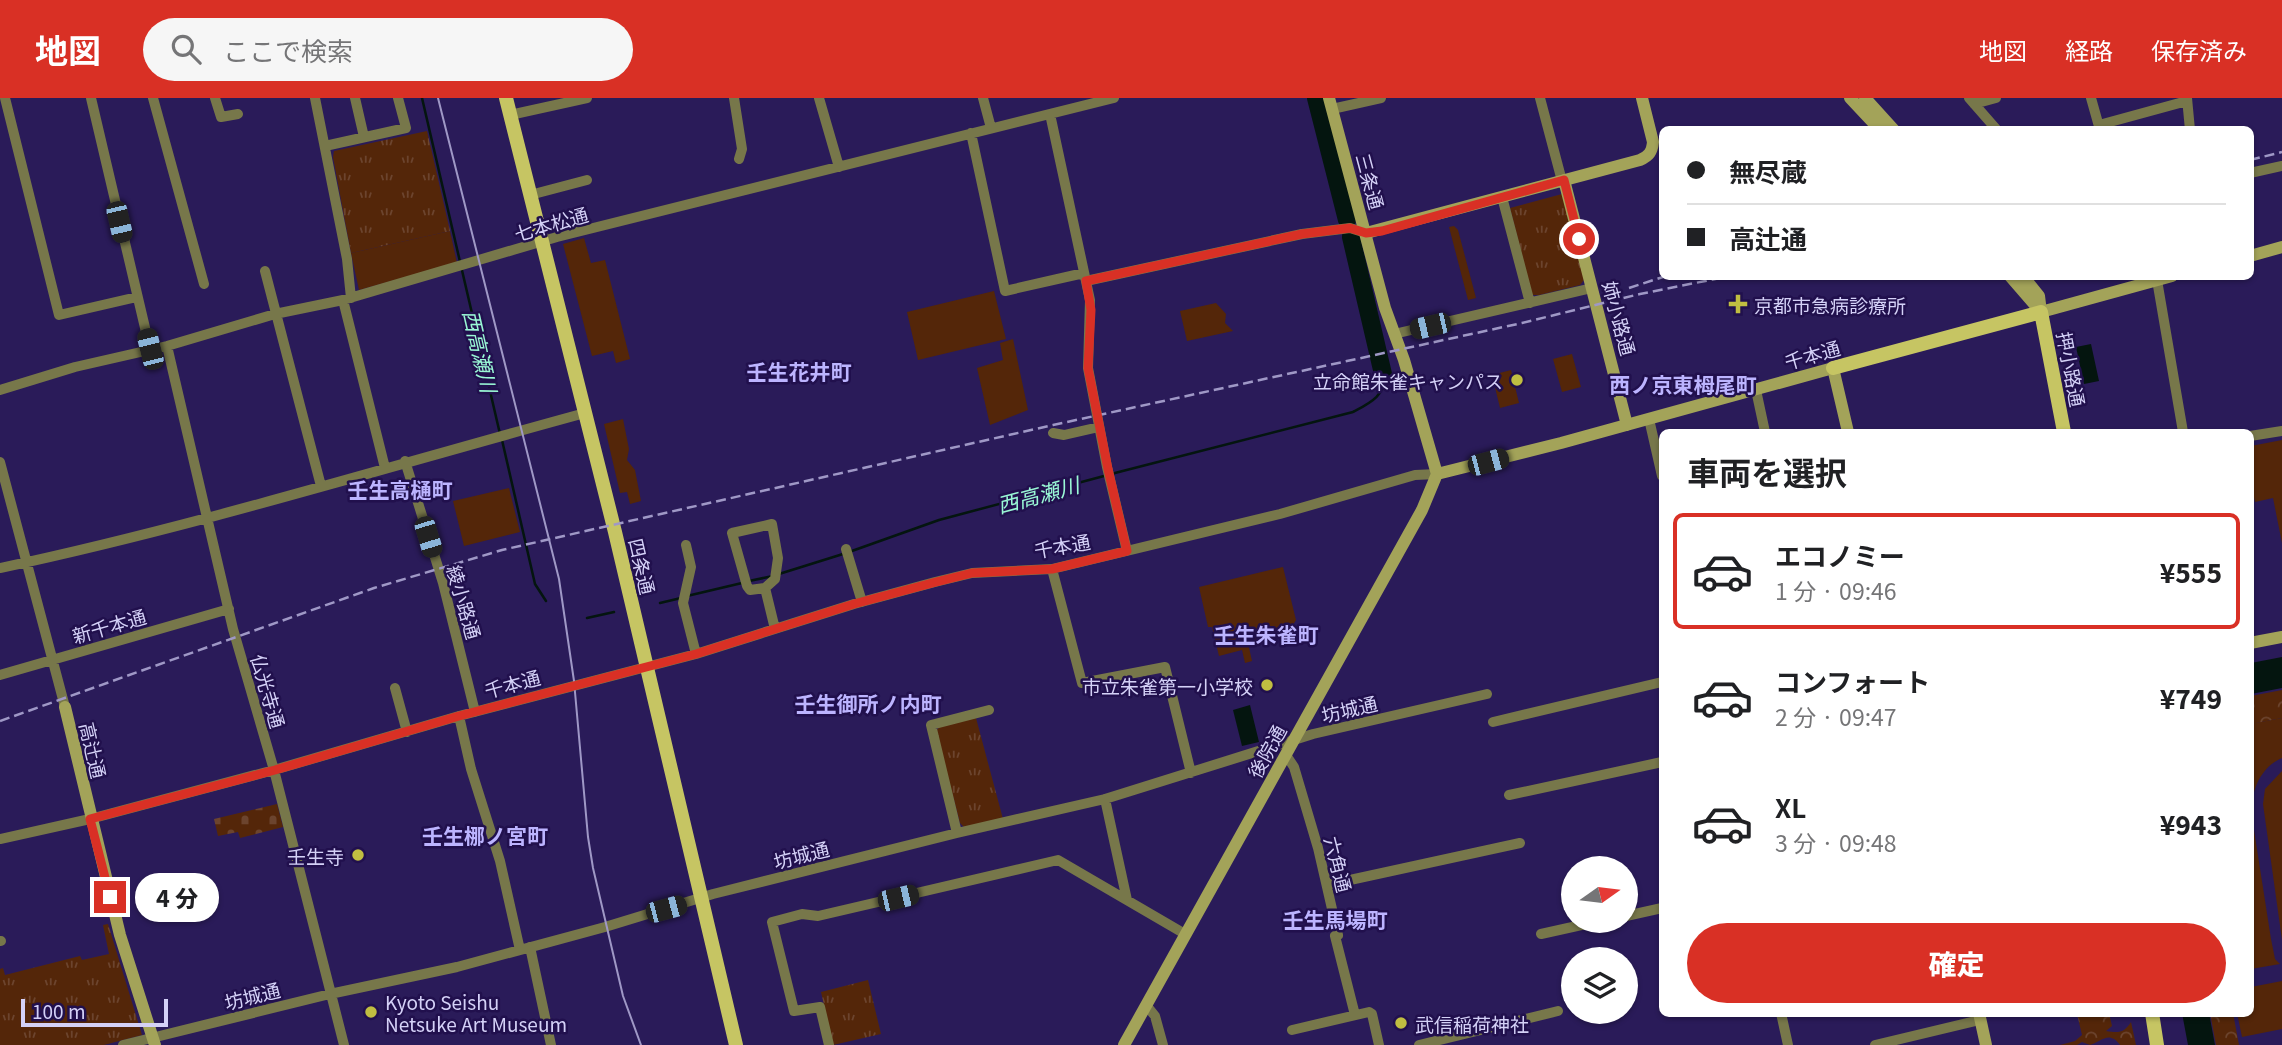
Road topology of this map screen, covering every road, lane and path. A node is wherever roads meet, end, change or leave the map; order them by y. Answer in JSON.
{"nodes":[{"id":1,"x":5,"y":98,"type":"edge"},
{"id":2,"x":91,"y":98,"type":"edge"},
{"id":3,"x":153,"y":98,"type":"edge"},
{"id":4,"x":215,"y":98,"type":"edge"},
{"id":5,"x":314,"y":98,"type":"edge"},
{"id":6,"x":355,"y":98,"type":"edge"},
{"id":7,"x":398,"y":98,"type":"edge"},
{"id":8,"x":506,"y":98,"type":"edge"},
{"id":9,"x":587,"y":98,"type":"edge"},
{"id":10,"x":734,"y":98,"type":"edge"},
{"id":11,"x":819,"y":98,"type":"edge"},
{"id":12,"x":982,"y":98,"type":"edge"},
{"id":13,"x":1114,"y":98,"type":"edge"},
{"id":14,"x":1381,"y":98,"type":"edge"},
{"id":15,"x":1540,"y":98,"type":"edge"},
{"id":16,"x":1642,"y":98,"type":"edge"},
{"id":17,"x":1850,"y":98,"type":"edge"},
{"id":18,"x":1865,"y":98,"type":"edge"},
{"id":19,"x":1996,"y":98,"type":"edge"},
{"id":20,"x":2091,"y":98,"type":"edge"},
{"id":21,"x":2187,"y":99,"type":"edge"},
{"id":22,"x":1971,"y":101,"type":"edge"},
{"id":23,"x":1330,"y":103,"type":"edge"},
{"id":24,"x":238,"y":114,"type":"dead end"},
{"id":25,"x":1050,"y":114,"type":"junction"},
{"id":26,"x":510,"y":115,"type":"junction"},
{"id":27,"x":1876,"y":126,"type":"edge"},
{"id":28,"x":1890,"y":126,"type":"edge"},
{"id":29,"x":1993,"y":126,"type":"edge"},
{"id":30,"x":2099,"y":126,"type":"edge"},
{"id":31,"x":2102,"y":126,"type":"edge"},
{"id":32,"x":2190,"y":126,"type":"edge"},
{"id":33,"x":991,"y":128,"type":"junction"},
{"id":34,"x":971,"y":134,"type":"junction"},
{"id":35,"x":364,"y":137,"type":"junction"},
{"id":36,"x":325,"y":146,"type":"junction"},
{"id":37,"x":739,"y":159,"type":"dead end"},
{"id":38,"x":2282,"y":166,"type":"edge"},
{"id":39,"x":838,"y":167,"type":"junction"},
{"id":40,"x":2254,"y":172,"type":"edge"},
{"id":41,"x":587,"y":180,"type":"dead end"},
{"id":42,"x":1563,"y":181,"type":"junction"},
{"id":43,"x":530,"y":195,"type":"junction"},
{"id":44,"x":1502,"y":197,"type":"junction"},
{"id":45,"x":1366,"y":233,"type":"junction"},
{"id":46,"x":542,"y":243,"type":"junction"},
{"id":47,"x":2282,"y":247,"type":"edge"},
{"id":48,"x":2254,"y":255,"type":"edge"},
{"id":49,"x":265,"y":271,"type":"dead end"},
{"id":50,"x":1085,"y":277,"type":"junction"},
{"id":51,"x":2013,"y":280,"type":"edge"},
{"id":52,"x":2026,"y":280,"type":"edge"},
{"id":53,"x":2157,"y":280,"type":"joint"},
{"id":54,"x":204,"y":284,"type":"dead end"},
{"id":55,"x":1592,"y":288,"type":"junction"},
{"id":56,"x":136,"y":297,"type":"junction"},
{"id":57,"x":347,"y":299,"type":"junction"},
{"id":58,"x":1530,"y":303,"type":"junction"},
{"id":59,"x":2041,"y":312,"type":"junction"},
{"id":60,"x":275,"y":314,"type":"junction"},
{"id":61,"x":1394,"y":334,"type":"junction"},
{"id":62,"x":167,"y":346,"type":"junction"},
{"id":63,"x":150,"y":349,"type":"junction"},
{"id":64,"x":1833,"y":368,"type":"junction"},
{"id":65,"x":0,"y":390,"type":"edge"},
{"id":66,"x":1756,"y":390,"type":"junction"},
{"id":67,"x":585,"y":413,"type":"junction"},
{"id":68,"x":1649,"y":419,"type":"junction"},
{"id":69,"x":1628,"y":425,"type":"junction"},
{"id":70,"x":1099,"y":427,"type":"junction"},
{"id":71,"x":1764,"y":429,"type":"edge"},
{"id":72,"x":1846,"y":429,"type":"edge"},
{"id":73,"x":2063,"y":429,"type":"edge"},
{"id":74,"x":2182,"y":429,"type":"edge"},
{"id":75,"x":2282,"y":431,"type":"edge"},
{"id":76,"x":1053,"y":433,"type":"dead end"},
{"id":77,"x":2254,"y":435,"type":"edge"},
{"id":78,"x":405,"y":461,"type":"junction"},
{"id":79,"x":0,"y":462,"type":"edge"},
{"id":80,"x":1659,"y":463,"type":"edge"},
{"id":81,"x":386,"y":468,"type":"junction"},
{"id":82,"x":1437,"y":474,"type":"junction"},
{"id":83,"x":321,"y":486,"type":"junction"},
{"id":84,"x":207,"y":519,"type":"junction"},
{"id":85,"x":686,"y":545,"type":"dead end"},
{"id":86,"x":1127,"y":551,"type":"junction"},
{"id":87,"x":848,"y":554,"type":"dead end"},
{"id":88,"x":27,"y":562,"type":"junction"},
{"id":89,"x":0,"y":568,"type":"edge"},
{"id":90,"x":1052,"y":569,"type":"junction"},
{"id":91,"x":765,"y":588,"type":"junction"},
{"id":92,"x":862,"y":602,"type":"junction"},
{"id":93,"x":229,"y":609,"type":"junction"},
{"id":94,"x":775,"y":629,"type":"junction"},
{"id":95,"x":2282,"y":637,"type":"edge"},
{"id":96,"x":2254,"y":642,"type":"edge"},
{"id":97,"x":696,"y":654,"type":"junction"},
{"id":98,"x":52,"y":660,"type":"junction"},
{"id":99,"x":647,"y":666,"type":"junction"},
{"id":100,"x":0,"y":675,"type":"edge"},
{"id":101,"x":1659,"y":683,"type":"edge"},
{"id":102,"x":395,"y":688,"type":"dead end"},
{"id":103,"x":1487,"y":694,"type":"dead end"},
{"id":104,"x":65,"y":707,"type":"joint"},
{"id":105,"x":989,"y":710,"type":"dead end"},
{"id":106,"x":475,"y":712,"type":"junction"},
{"id":107,"x":459,"y":716,"type":"junction"},
{"id":108,"x":1493,"y":722,"type":"dead end"},
{"id":109,"x":407,"y":732,"type":"junction"},
{"id":110,"x":1294,"y":740,"type":"junction"},
{"id":111,"x":1286,"y":755,"type":"junction"},
{"id":112,"x":1659,"y":763,"type":"edge"},
{"id":113,"x":275,"y":770,"type":"junction"},
{"id":114,"x":1191,"y":773,"type":"junction"},
{"id":115,"x":1509,"y":795,"type":"dead end"},
{"id":116,"x":1105,"y":800,"type":"junction"},
{"id":117,"x":90,"y":819,"type":"junction"},
{"id":118,"x":957,"y":833,"type":"junction"},
{"id":119,"x":0,"y":839,"type":"edge"},
{"id":120,"x":1520,"y":843,"type":"dead end"},
{"id":121,"x":1327,"y":885,"type":"junction"},
{"id":122,"x":700,"y":898,"type":"junction"},
{"id":123,"x":1127,"y":900,"type":"junction"},
{"id":124,"x":1659,"y":909,"type":"edge"},
{"id":125,"x":1638,"y":913,"type":"edge"},
{"id":126,"x":1561,"y":930,"type":"edge"},
{"id":127,"x":1185,"y":934,"type":"junction"},
{"id":128,"x":1541,"y":934,"type":"dead end"},
{"id":129,"x":525,"y":949,"type":"junction"},
{"id":130,"x":330,"y":994,"type":"junction"},
{"id":131,"x":1147,"y":1006,"type":"junction"},
{"id":132,"x":1558,"y":1011,"type":"dead end"},
{"id":133,"x":1355,"y":1015,"type":"junction"},
{"id":134,"x":1782,"y":1017,"type":"edge"},
{"id":135,"x":1975,"y":1017,"type":"edge"},
{"id":136,"x":1979,"y":1017,"type":"edge"},
{"id":137,"x":2153,"y":1017,"type":"edge"},
{"id":138,"x":1292,"y":1030,"type":"dead end"},
{"id":139,"x":155,"y":1041,"type":"edge"},
{"id":140,"x":123,"y":1045,"type":"edge"},
{"id":141,"x":344,"y":1045,"type":"edge"},
{"id":142,"x":551,"y":1045,"type":"edge"},
{"id":143,"x":736,"y":1045,"type":"edge"},
{"id":144,"x":829,"y":1045,"type":"edge"},
{"id":145,"x":1124,"y":1045,"type":"edge"},
{"id":146,"x":1163,"y":1045,"type":"edge"},
{"id":147,"x":1379,"y":1045,"type":"edge"},
{"id":148,"x":1419,"y":1045,"type":"edge"},
{"id":149,"x":1788,"y":1045,"type":"edge"},
{"id":150,"x":1875,"y":1045,"type":"edge"},
{"id":151,"x":1986,"y":1045,"type":"edge"},
{"id":152,"x":2157,"y":1045,"type":"edge"}],
"edges":[{"from":1,"to":56,"type":"street"},
{"from":2,"to":56,"type":"street"},
{"from":3,"to":54,"type":"street"},
{"from":4,"to":24,"type":"street"},
{"from":5,"to":36,"type":"street"},
{"from":6,"to":35,"type":"street"},
{"from":7,"to":35,"type":"street"},
{"from":8,"to":26,"type":"main road","name":"四条通"},
{"from":9,"to":26,"type":"street"},
{"from":10,"to":37,"type":"street"},
{"from":11,"to":39,"type":"street"},
{"from":12,"to":33,"type":"street"},
{"from":13,"to":25,"type":"street","name":"七本松通"},
{"from":14,"to":23,"type":"street"},
{"from":15,"to":42,"type":"street","name":"姉小路通"},
{"from":16,"to":42,"type":"street"},
{"from":17,"to":27,"type":"street"},
{"from":18,"to":28,"type":"street"},
{"from":19,"to":22,"type":"street"},
{"from":20,"to":30,"type":"street"},
{"from":21,"to":31,"type":"street"},
{"from":21,"to":32,"type":"street"},
{"from":22,"to":29,"type":"street"},
{"from":23,"to":45,"type":"street","name":"三条通"},
{"from":25,"to":33,"type":"street","name":"七本松通"},
{"from":25,"to":50,"type":"street"},
{"from":26,"to":43,"type":"main road","name":"四条通"},
{"from":33,"to":34,"type":"street","name":"七本松通"},
{"from":34,"to":39,"type":"street","name":"七本松通"},
{"from":34,"to":50,"type":"street"},
{"from":35,"to":36,"type":"street"},
{"from":36,"to":57,"type":"street"},
{"from":38,"to":40,"type":"street"},
{"from":39,"to":46,"type":"street","name":"七本松通"},
{"from":41,"to":43,"type":"street"},
{"from":42,"to":44,"type":"street"},
{"from":42,"to":55,"type":"street","name":"姉小路通"},
{"from":43,"to":46,"type":"main road","name":"四条通"},
{"from":44,"to":45,"type":"street"},
{"from":44,"to":58,"type":"street"},
{"from":45,"to":50,"type":"street"},
{"from":45,"to":61,"type":"street","name":"三条通"},
{"from":46,"to":57,"type":"street","name":"七本松通"},
{"from":46,"to":67,"type":"main road","name":"四条通"},
{"from":47,"to":48,"type":"street"},
{"from":49,"to":60,"type":"street"},
{"from":50,"to":70,"type":"street"},
{"from":51,"to":59,"type":"street"},
{"from":52,"to":59,"type":"street"},
{"from":53,"to":59,"type":"street","name":"千本通"},
{"from":53,"to":74,"type":"street"},
{"from":55,"to":58,"type":"street"},
{"from":55,"to":69,"type":"street","name":"姉小路通"},
{"from":56,"to":63,"type":"street"},
{"from":57,"to":60,"type":"street","name":"七本松通"},
{"from":57,"to":81,"type":"street"},
{"from":58,"to":61,"type":"street"},
{"from":59,"to":64,"type":"main road","name":"千本通"},
{"from":59,"to":73,"type":"main road","name":"押小路通"},
{"from":60,"to":62,"type":"street","name":"七本松通"},
{"from":60,"to":83,"type":"street"},
{"from":61,"to":82,"type":"street","name":"三条通"},
{"from":62,"to":63,"type":"street","name":"七本松通"},
{"from":62,"to":84,"type":"street","name":"仏光寺通"},
{"from":63,"to":65,"type":"street","name":"七本松通"},
{"from":64,"to":66,"type":"street","name":"千本通"},
{"from":64,"to":72,"type":"street"},
{"from":66,"to":68,"type":"street","name":"千本通"},
{"from":66,"to":71,"type":"street"},
{"from":67,"to":78,"type":"street"},
{"from":67,"to":99,"type":"main road","name":"四条通"},
{"from":68,"to":69,"type":"street","name":"千本通"},
{"from":68,"to":80,"type":"street"},
{"from":69,"to":82,"type":"street","name":"千本通"},
{"from":70,"to":76,"type":"street"},
{"from":70,"to":86,"type":"street"},
{"from":75,"to":77,"type":"street"},
{"from":78,"to":81,"type":"street"},
{"from":78,"to":106,"type":"street","name":"綾小路通"},
{"from":79,"to":88,"type":"street","name":"高辻通"},
{"from":81,"to":83,"type":"street"},
{"from":82,"to":86,"type":"street","name":"千本通"},
{"from":82,"to":110,"type":"street","name":"後院通"},
{"from":83,"to":84,"type":"street"},
{"from":84,"to":88,"type":"street"},
{"from":84,"to":93,"type":"street","name":"仏光寺通"},
{"from":85,"to":97,"type":"street"},
{"from":86,"to":90,"type":"street","name":"千本通"},
{"from":87,"to":92,"type":"street"},
{"from":88,"to":89,"type":"street"},
{"from":88,"to":98,"type":"street","name":"高辻通"},
{"from":90,"to":92,"type":"street","name":"千本通"},
{"from":90,"to":114,"type":"street"},
{"from":91,"to":91,"type":"street"},
{"from":91,"to":94,"type":"street"},
{"from":92,"to":94,"type":"street","name":"千本通"},
{"from":93,"to":98,"type":"street","name":"新千本通"},
{"from":93,"to":113,"type":"street","name":"仏光寺通"},
{"from":94,"to":97,"type":"street","name":"千本通"},
{"from":95,"to":96,"type":"street"},
{"from":97,"to":99,"type":"street","name":"千本通"},
{"from":98,"to":100,"type":"street","name":"新千本通"},
{"from":98,"to":104,"type":"street","name":"高辻通"},
{"from":99,"to":106,"type":"street","name":"千本通"},
{"from":99,"to":122,"type":"main road","name":"四条通"},
{"from":101,"to":108,"type":"street"},
{"from":102,"to":109,"type":"street"},
{"from":103,"to":110,"type":"street","name":"坊城通"},
{"from":104,"to":117,"type":"street","name":"高辻通"},
{"from":105,"to":118,"type":"street"},
{"from":106,"to":107,"type":"street","name":"千本通"},
{"from":107,"to":109,"type":"street","name":"千本通"},
{"from":107,"to":129,"type":"street"},
{"from":109,"to":113,"type":"street","name":"千本通"},
{"from":110,"to":111,"type":"street","name":"後院通"},
{"from":110,"to":114,"type":"street","name":"坊城通"},
{"from":111,"to":121,"type":"street","name":"六角通"},
{"from":111,"to":127,"type":"street","name":"後院通"},
{"from":112,"to":115,"type":"street"},
{"from":113,"to":117,"type":"street","name":"千本通"},
{"from":113,"to":130,"type":"street","name":"仏光寺通"},
{"from":114,"to":116,"type":"street","name":"坊城通"},
{"from":116,"to":118,"type":"street","name":"坊城通"},
{"from":116,"to":123,"type":"street"},
{"from":117,"to":119,"type":"street","name":"千本通"},
{"from":117,"to":139,"type":"street","name":"高辻通"},
{"from":118,"to":122,"type":"street","name":"坊城通"},
{"from":120,"to":121,"type":"street"},
{"from":121,"to":133,"type":"street","name":"六角通"},
{"from":122,"to":129,"type":"street","name":"坊城通"},
{"from":122,"to":143,"type":"main road","name":"四条通"},
{"from":123,"to":127,"type":"street"},
{"from":123,"to":144,"type":"street"},
{"from":124,"to":125,"type":"street"},
{"from":126,"to":128,"type":"street"},
{"from":127,"to":131,"type":"street","name":"後院通"},
{"from":129,"to":130,"type":"street","name":"坊城通"},
{"from":129,"to":142,"type":"street"},
{"from":130,"to":139,"type":"street","name":"坊城通"},
{"from":130,"to":141,"type":"street","name":"仏光寺通"},
{"from":131,"to":145,"type":"street","name":"後院通"},
{"from":131,"to":146,"type":"street"},
{"from":132,"to":148,"type":"street"},
{"from":133,"to":138,"type":"street"},
{"from":133,"to":147,"type":"street"},
{"from":134,"to":149,"type":"street"},
{"from":135,"to":150,"type":"street"},
{"from":136,"to":151,"type":"street"},
{"from":137,"to":152,"type":"main road"},
{"from":139,"to":140,"type":"street","name":"坊城通"}]}
